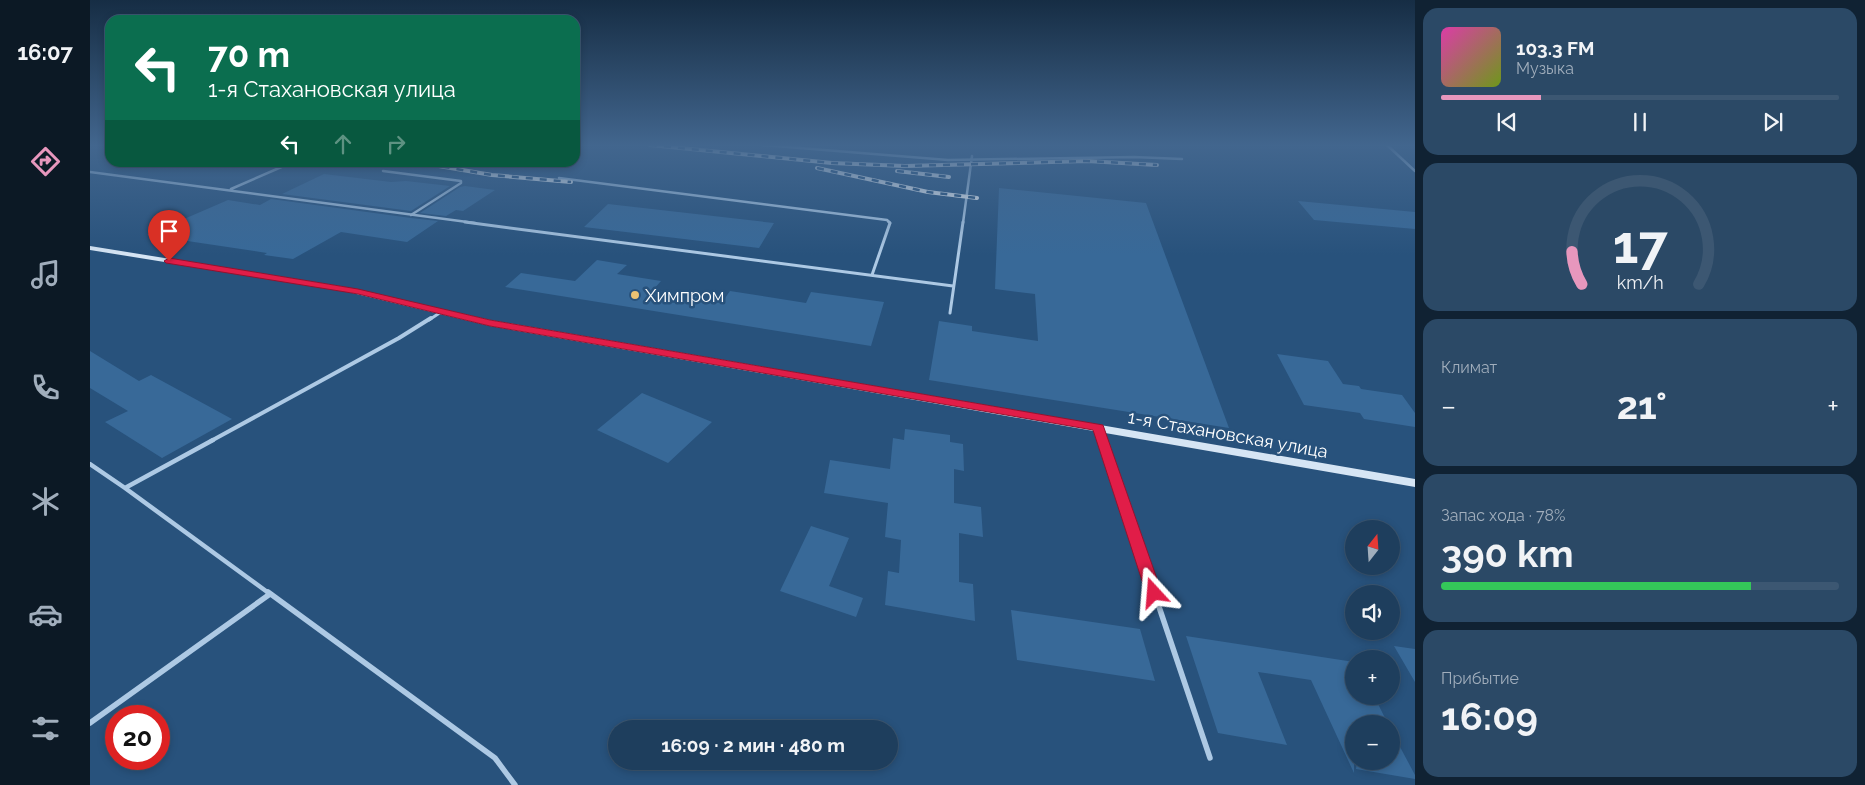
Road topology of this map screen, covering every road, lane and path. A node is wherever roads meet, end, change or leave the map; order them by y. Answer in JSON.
{"nodes":[{"id":1,"x":164,"y":182,"type":"edge"},
{"id":2,"x":248,"y":182,"type":"edge"},
{"id":3,"x":461,"y":182,"type":"edge"},
{"id":4,"x":587,"y":182,"type":"edge"},
{"id":5,"x":968,"y":182,"type":"edge"},
{"id":6,"x":229,"y":190,"type":"junction"},
{"id":7,"x":411,"y":215,"type":"junction"},
{"id":8,"x":90,"y":248,"type":"edge"},
{"id":9,"x":872,"y":275,"type":"junction"},
{"id":10,"x":953,"y":286,"type":"junction"},
{"id":11,"x":441,"y":312,"type":"junction"},
{"id":12,"x":950,"y":313,"type":"dead end"},
{"id":13,"x":1098,"y":427,"type":"junction"},
{"id":14,"x":90,"y":464,"type":"edge"},
{"id":15,"x":1415,"y":483,"type":"edge"},
{"id":16,"x":125,"y":488,"type":"junction"},
{"id":17,"x":270,"y":594,"type":"junction"},
{"id":18,"x":90,"y":723,"type":"edge"},
{"id":19,"x":1210,"y":758,"type":"dead end"},
{"id":20,"x":515,"y":785,"type":"edge"}],
"edges":[{"from":1,"to":6,"type":"lane"},
{"from":2,"to":6,"type":"lane"},
{"from":3,"to":7,"type":"lane"},
{"from":4,"to":9,"type":"lane"},
{"from":5,"to":10,"type":"lane"},
{"from":6,"to":7,"type":"lane"},
{"from":7,"to":9,"type":"lane"},
{"from":8,"to":11,"type":"main road","name":"1-я Стахановская улица"},
{"from":9,"to":10,"type":"lane"},
{"from":10,"to":12,"type":"lane"},
{"from":11,"to":13,"type":"main road","name":"1-я Стахановская улица"},
{"from":11,"to":16,"type":"lane"},
{"from":13,"to":15,"type":"main road","name":"1-я Стахановская улица"},
{"from":13,"to":19,"type":"lane"},
{"from":14,"to":16,"type":"lane"},
{"from":16,"to":17,"type":"lane"},
{"from":17,"to":18,"type":"lane"},
{"from":17,"to":20,"type":"lane"}]}
